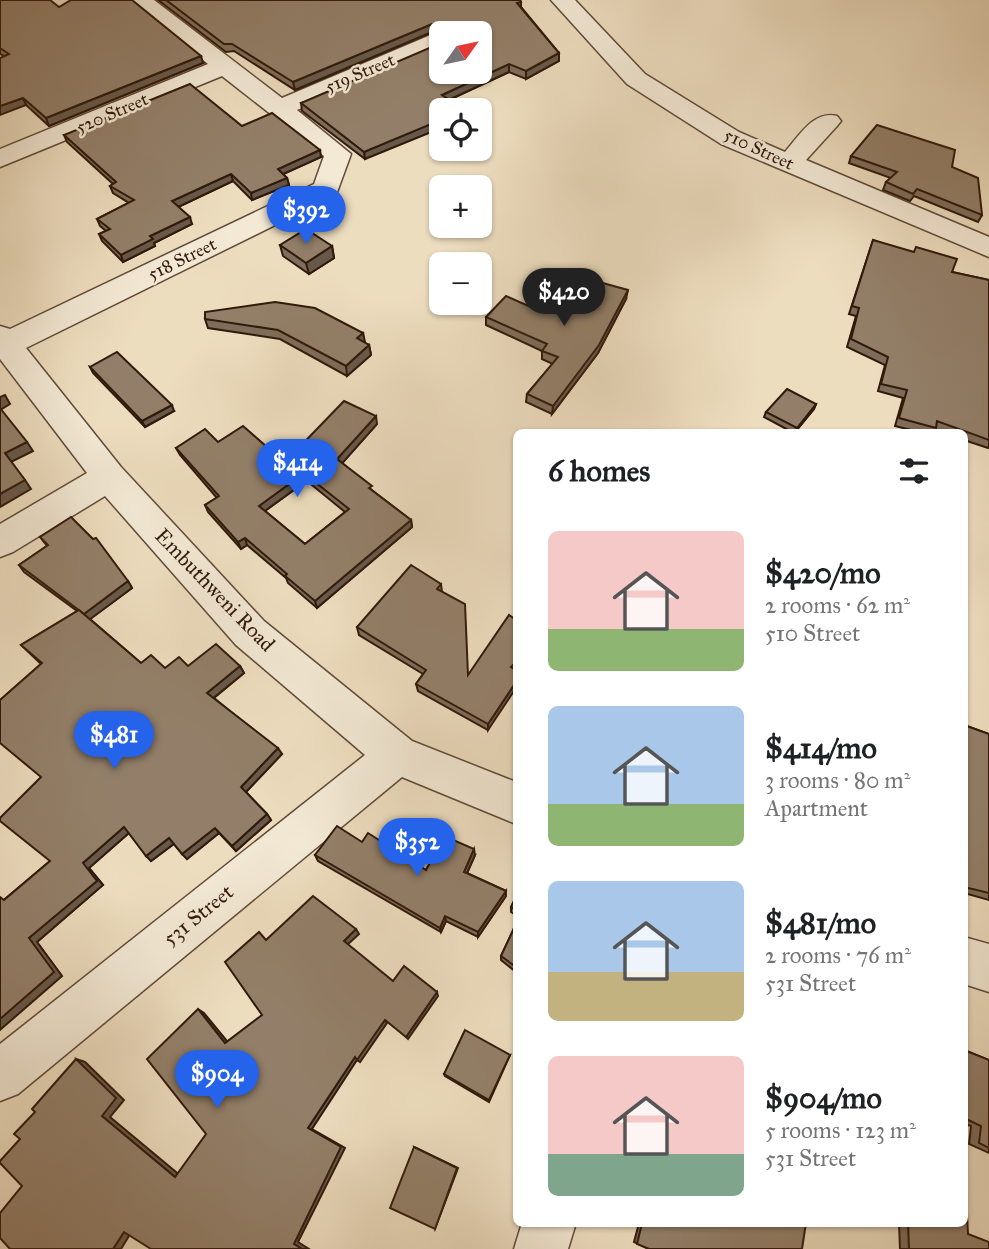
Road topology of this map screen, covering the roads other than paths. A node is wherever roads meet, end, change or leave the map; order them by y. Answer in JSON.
{"nodes":[{"id":1,"x":562,"y":0,"type":"edge"},
{"id":2,"x":157,"y":5,"type":"edge"},
{"id":3,"x":429,"y":43,"type":"edge"},
{"id":4,"x":225,"y":66,"type":"junction"},
{"id":5,"x":279,"y":108,"type":"junction"},
{"id":6,"x":828,"y":121,"type":"dead end"},
{"id":7,"x":0,"y":159,"type":"edge"},
{"id":8,"x":789,"y":163,"type":"junction"},
{"id":9,"x":989,"y":248,"type":"edge"},
{"id":10,"x":3,"y":340,"type":"edge"},
{"id":11,"x":109,"y":477,"type":"junction"},
{"id":12,"x":0,"y":542,"type":"edge"},
{"id":13,"x":397,"y":755,"type":"junction"},
{"id":14,"x":513,"y":802,"type":"edge"},
{"id":15,"x":968,"y":961,"type":"edge"},
{"id":16,"x":989,"y":968,"type":"edge"},
{"id":17,"x":0,"y":1076,"type":"edge"},
{"id":18,"x":548,"y":1227,"type":"edge"},
{"id":19,"x":541,"y":1249,"type":"edge"}],
"edges":[{"from":1,"to":8,"type":"street","name":"510 Street"},
{"from":2,"to":4,"type":"street","name":"518 Street"},
{"from":3,"to":5,"type":"street","name":"519 Street"},
{"from":4,"to":5,"type":"street","name":"518 Street"},
{"from":4,"to":7,"type":"street","name":"520 Street"},
{"from":5,"to":10,"type":"street","name":"518 Street"},
{"from":6,"to":8,"type":"street"},
{"from":8,"to":9,"type":"street","name":"510 Street"},
{"from":10,"to":11,"type":"street","name":"Embuthweni Road"},
{"from":11,"to":12,"type":"street"},
{"from":11,"to":13,"type":"street","name":"Embuthweni Road"},
{"from":13,"to":14,"type":"street","name":"Embuthweni Road"},
{"from":13,"to":17,"type":"street","name":"531 Street"},
{"from":15,"to":16,"type":"street"},
{"from":18,"to":19,"type":"street"}]}
